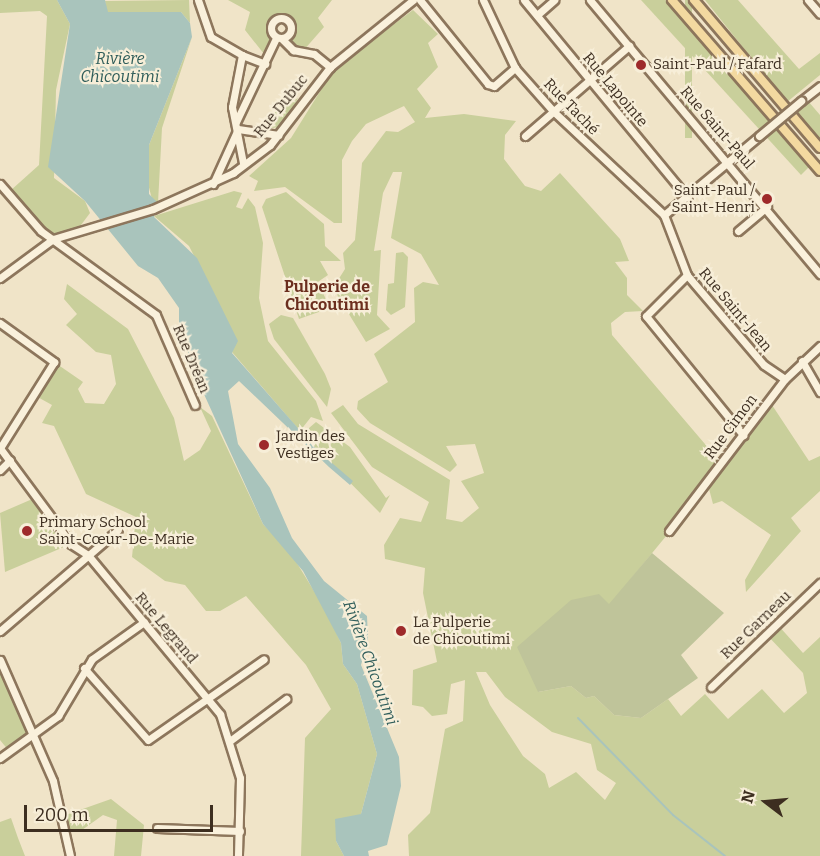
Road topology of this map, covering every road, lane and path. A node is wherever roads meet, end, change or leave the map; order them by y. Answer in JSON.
{"nodes":[{"id":1,"x":198,"y":0,"type":"edge"},
{"id":2,"x":413,"y":0,"type":"edge"},
{"id":3,"x":420,"y":0,"type":"edge"},
{"id":4,"x":483,"y":0,"type":"edge"},
{"id":5,"x":524,"y":0,"type":"edge"},
{"id":6,"x":554,"y":0,"type":"edge"},
{"id":7,"x":590,"y":0,"type":"edge"},
{"id":8,"x":672,"y":0,"type":"edge"},
{"id":9,"x":694,"y":0,"type":"edge"},
{"id":10,"x":808,"y":0,"type":"edge"},
{"id":11,"x":820,"y":14,"type":"edge"},
{"id":12,"x":537,"y":15,"type":"junction"},
{"id":13,"x":629,"y":46,"type":"junction"},
{"id":14,"x":242,"y":55,"type":"junction"},
{"id":15,"x":265,"y":64,"type":"junction"},
{"id":16,"x":330,"y":68,"type":"junction"},
{"id":17,"x":515,"y":68,"type":"junction"},
{"id":18,"x":590,"y":81,"type":"junction"},
{"id":19,"x":820,"y":86,"type":"edge"},
{"id":20,"x":553,"y":111,"type":"junction"},
{"id":21,"x":237,"y":125,"type":"junction"},
{"id":22,"x":279,"y":135,"type":"junction"},
{"id":23,"x":525,"y":136,"type":"dead end"},
{"id":24,"x":820,"y":148,"type":"edge"},
{"id":25,"x":728,"y":162,"type":"junction"},
{"id":26,"x":243,"y":164,"type":"junction"},
{"id":27,"x":820,"y":171,"type":"edge"},
{"id":28,"x":0,"y":184,"type":"edge"},
{"id":29,"x":212,"y":185,"type":"junction"},
{"id":30,"x":687,"y":197,"type":"junction"},
{"id":31,"x":767,"y":207,"type":"junction"},
{"id":32,"x":664,"y":215,"type":"junction"},
{"id":33,"x":738,"y":231,"type":"dead end"},
{"id":34,"x":53,"y":238,"type":"junction"},
{"id":35,"x":820,"y":274,"type":"edge"},
{"id":36,"x":687,"y":275,"type":"junction"},
{"id":37,"x":0,"y":278,"type":"edge"},
{"id":38,"x":0,"y":323,"type":"edge"},
{"id":39,"x":820,"y":346,"type":"edge"},
{"id":40,"x":802,"y":361,"type":"junction"},
{"id":41,"x":785,"y":379,"type":"junction"},
{"id":42,"x":820,"y":393,"type":"edge"},
{"id":43,"x":195,"y":405,"type":"dead end"},
{"id":44,"x":743,"y":435,"type":"junction"},
{"id":45,"x":0,"y":448,"type":"edge"},
{"id":46,"x":10,"y":460,"type":"junction"},
{"id":47,"x":0,"y":470,"type":"edge"},
{"id":48,"x":118,"y":530,"type":"dead end"},
{"id":49,"x":669,"y":531,"type":"dead end"},
{"id":50,"x":88,"y":555,"type":"junction"},
{"id":51,"x":820,"y":583,"type":"edge"},
{"id":52,"x":144,"y":622,"type":"junction"},
{"id":53,"x":0,"y":632,"type":"edge"},
{"id":54,"x":264,"y":659,"type":"dead end"},
{"id":55,"x":0,"y":660,"type":"edge"},
{"id":56,"x":84,"y":668,"type":"junction"},
{"id":57,"x":711,"y":687,"type":"dead end"},
{"id":58,"x":207,"y":699,"type":"junction"},
{"id":59,"x":286,"y":699,"type":"dead end"},
{"id":60,"x":31,"y":732,"type":"junction"},
{"id":61,"x":231,"y":740,"type":"junction"},
{"id":62,"x":0,"y":758,"type":"edge"},
{"id":63,"x":157,"y":828,"type":"dead end"},
{"id":64,"x":240,"y":831,"type":"junction"},
{"id":65,"x":70,"y":856,"type":"edge"},
{"id":66,"x":238,"y":856,"type":"edge"}],
"edges":[{"from":1,"to":14,"type":"street"},
{"from":2,"to":16,"type":"street","name":"Rue Dubuc"},
{"from":3,"to":17,"type":"street"},
{"from":4,"to":17,"type":"street","name":"Rue Taché"},
{"from":5,"to":12,"type":"street","name":"Rue Lapointe"},
{"from":6,"to":12,"type":"street"},
{"from":7,"to":13,"type":"street","name":"Rue Saint-Paul"},
{"from":8,"to":27,"type":"main road"},
{"from":9,"to":24,"type":"main road"},
{"from":10,"to":11,"type":"street"},
{"from":12,"to":18,"type":"street","name":"Rue Lapointe"},
{"from":13,"to":18,"type":"street"},
{"from":13,"to":25,"type":"street","name":"Rue Saint-Paul"},
{"from":14,"to":15,"type":"street"},
{"from":14,"to":21,"type":"street"},
{"from":15,"to":16,"type":"street"},
{"from":15,"to":21,"type":"street"},
{"from":16,"to":22,"type":"street","name":"Rue Dubuc"},
{"from":17,"to":20,"type":"street","name":"Rue Taché"},
{"from":18,"to":20,"type":"street"},
{"from":18,"to":30,"type":"street","name":"Rue Lapointe"},
{"from":19,"to":25,"type":"street","bridge":true},
{"from":20,"to":23,"type":"street"},
{"from":20,"to":32,"type":"street","name":"Rue Taché"},
{"from":21,"to":22,"type":"street"},
{"from":21,"to":26,"type":"street"},
{"from":21,"to":29,"type":"street"},
{"from":22,"to":26,"type":"street","name":"Rue Dubuc"},
{"from":25,"to":30,"type":"street"},
{"from":25,"to":31,"type":"street","name":"Rue Saint-Paul"},
{"from":26,"to":29,"type":"street","name":"Rue Dubuc"},
{"from":28,"to":34,"type":"street","name":"Rue Dréan"},
{"from":29,"to":34,"type":"street","name":"Rue Dubuc"},
{"from":30,"to":32,"type":"street"},
{"from":31,"to":33,"type":"street"},
{"from":31,"to":35,"type":"street","name":"Rue Saint-Paul"},
{"from":32,"to":36,"type":"street","name":"Rue Saint-Jean"},
{"from":34,"to":37,"type":"street"},
{"from":34,"to":43,"type":"street","name":"Rue Dréan"},
{"from":36,"to":41,"type":"street","name":"Rue Saint-Jean"},
{"from":36,"to":44,"type":"street"},
{"from":38,"to":45,"type":"street"},
{"from":39,"to":40,"type":"street","name":"Rue Cimon"},
{"from":40,"to":41,"type":"street","name":"Rue Cimon"},
{"from":40,"to":42,"type":"street"},
{"from":41,"to":44,"type":"street","name":"Rue Cimon"},
{"from":44,"to":49,"type":"street","name":"Rue Cimon"},
{"from":45,"to":46,"type":"street","name":"Rue Legrand"},
{"from":46,"to":47,"type":"street"},
{"from":46,"to":50,"type":"street","name":"Rue Legrand"},
{"from":48,"to":50,"type":"street"},
{"from":50,"to":52,"type":"street","name":"Rue Legrand"},
{"from":50,"to":53,"type":"street"},
{"from":51,"to":57,"type":"street","name":"Rue Garneau"},
{"from":52,"to":56,"type":"street"},
{"from":52,"to":58,"type":"street","name":"Rue Legrand"},
{"from":54,"to":58,"type":"street"},
{"from":55,"to":60,"type":"street"},
{"from":56,"to":58,"type":"street"},
{"from":56,"to":60,"type":"street"},
{"from":58,"to":61,"type":"street","name":"Rue Legrand"},
{"from":59,"to":61,"type":"street"},
{"from":60,"to":62,"type":"street"},
{"from":60,"to":65,"type":"street"},
{"from":61,"to":64,"type":"street","name":"Rue Legrand"},
{"from":63,"to":64,"type":"street"},
{"from":64,"to":66,"type":"street","name":"Rue Legrand"}]}
